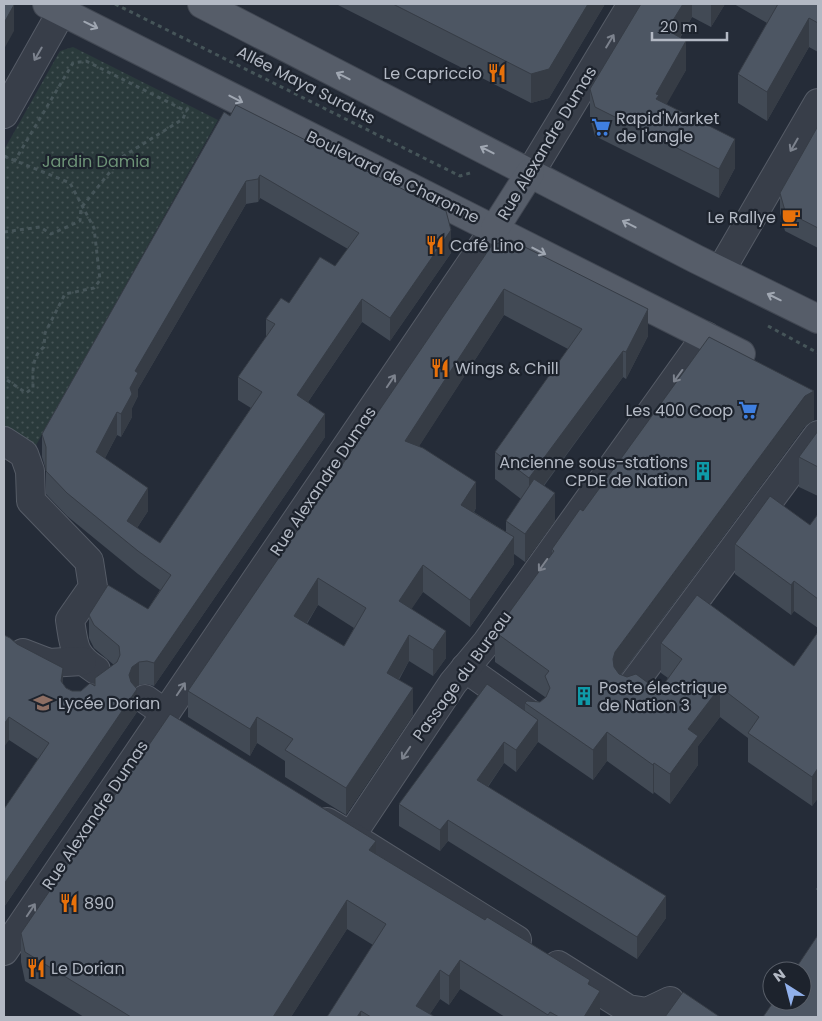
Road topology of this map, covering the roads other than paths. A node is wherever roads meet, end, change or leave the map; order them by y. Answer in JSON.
{"nodes":[{"id":1,"x":202,"y":4,"type":"edge"},
{"id":2,"x":632,"y":4,"type":"edge"},
{"id":3,"x":55,"y":8,"type":"edge"},
{"id":4,"x":818,"y":103,"type":"edge"},
{"id":5,"x":4,"y":114,"type":"edge"},
{"id":6,"x":530,"y":173,"type":"junction"},
{"id":7,"x":496,"y":228,"type":"junction"},
{"id":8,"x":721,"y":270,"type":"junction"},
{"id":9,"x":818,"y":319,"type":"edge"},
{"id":10,"x":706,"y":336,"type":"junction"},
{"id":11,"x":765,"y":366,"type":"edge"},
{"id":12,"x":818,"y":435,"type":"edge"},
{"id":13,"x":4,"y":441,"type":"edge"},
{"id":14,"x":23,"y":653,"type":"edge"},
{"id":15,"x":465,"y":668,"type":"junction"},
{"id":16,"x":94,"y":669,"type":"junction"},
{"id":17,"x":628,"y":691,"type":"edge"},
{"id":18,"x":81,"y":694,"type":"edge"},
{"id":19,"x":157,"y":710,"type":"junction"},
{"id":20,"x":534,"y":717,"type":"edge"},
{"id":21,"x":185,"y":734,"type":"edge"},
{"id":22,"x":309,"y":811,"type":"edge"},
{"id":23,"x":351,"y":836,"type":"junction"},
{"id":24,"x":4,"y":951,"type":"edge"},
{"id":25,"x":670,"y":1001,"type":"dead end"}],
"edges":[{"from":6,"to":1,"type":"main road","one_way":true},
{"from":6,"to":2,"type":"street","name":"Rue Alexandre Dumas","one_way":true},
{"from":3,"to":5,"type":"street","one_way":true},
{"from":3,"to":7,"type":"main road","name":"Boulevard de Charonne","one_way":true},
{"from":4,"to":8,"type":"street","one_way":true},
{"from":6,"to":7,"type":"main road","name":"Rue Alexandre Dumas"},
{"from":8,"to":6,"type":"main road","one_way":true},
{"from":7,"to":10,"type":"main road","name":"Boulevard de Charonne","one_way":true},
{"from":19,"to":7,"type":"street","name":"Rue Alexandre Dumas","one_way":true},
{"from":9,"to":8,"type":"main road","one_way":true},
{"from":10,"to":11,"type":"main road","name":"Boulevard de Charonne"},
{"from":10,"to":15,"type":"street","name":"Passage du Bureau","one_way":true},
{"from":12,"to":17,"type":"street"},
{"from":13,"to":16,"type":"street"},
{"from":14,"to":16,"type":"street"},
{"from":15,"to":20,"type":"street"},
{"from":15,"to":23,"type":"street","name":"Passage du Bureau","one_way":true},
{"from":16,"to":18,"type":"street"},
{"from":19,"to":21,"type":"street"},
{"from":24,"to":19,"type":"street","name":"Rue Alexandre Dumas","one_way":true},
{"from":22,"to":23,"type":"street"},
{"from":23,"to":25,"type":"street"}]}
